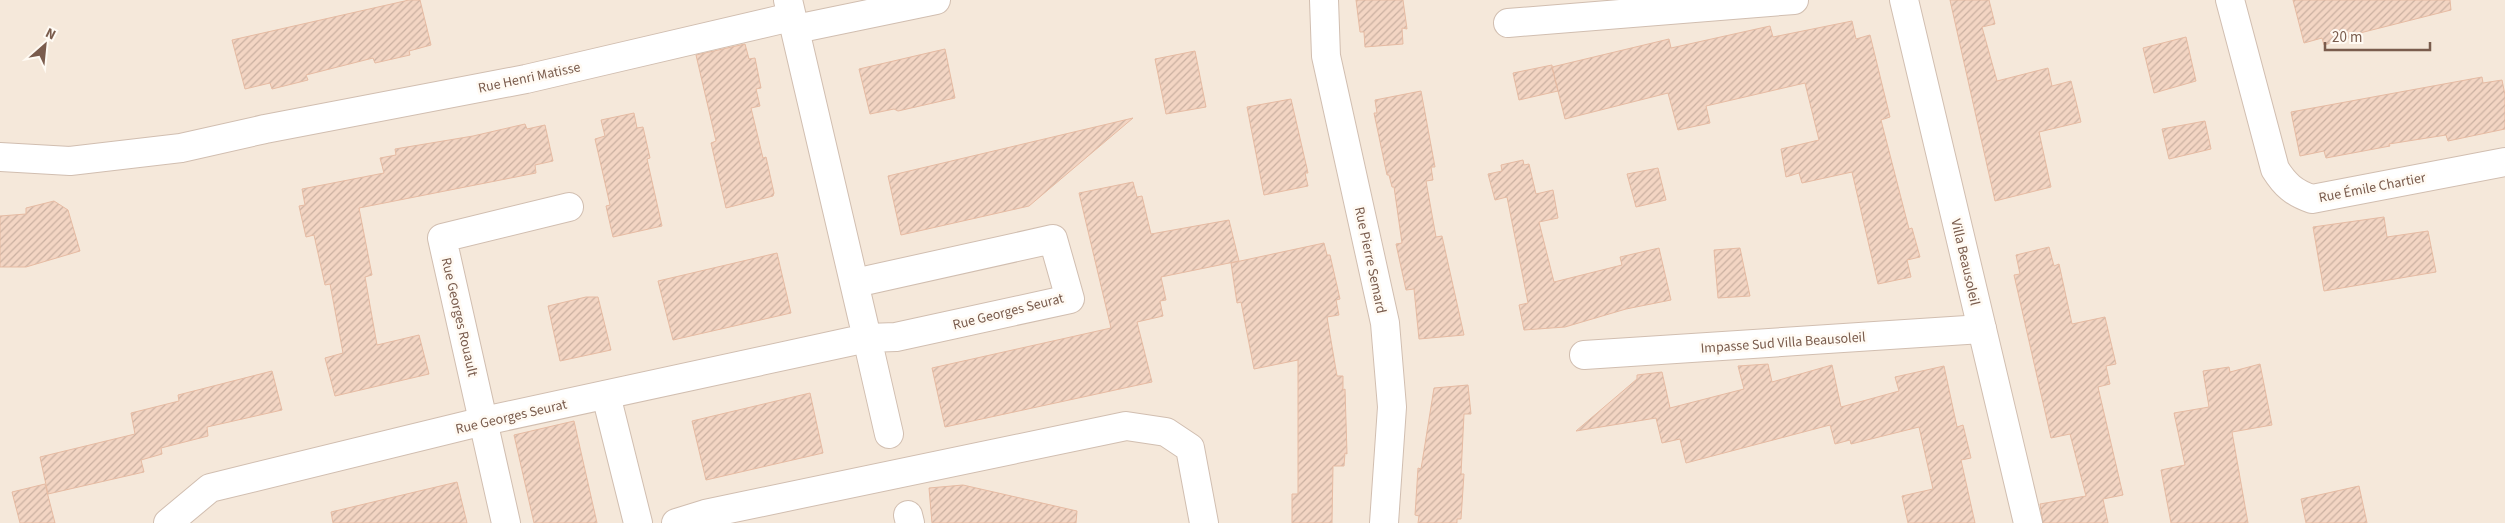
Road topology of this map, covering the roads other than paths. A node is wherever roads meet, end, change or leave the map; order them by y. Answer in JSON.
{"nodes":[{"id":1,"x":936,"y":0,"type":"edge"},
{"id":2,"x":1324,"y":0,"type":"edge"},
{"id":3,"x":1794,"y":0,"type":"edge"},
{"id":4,"x":1904,"y":0,"type":"edge"},
{"id":5,"x":2230,"y":0,"type":"edge"},
{"id":6,"x":792,"y":15,"type":"edge"},
{"id":7,"x":1508,"y":23,"type":"dead end"},
{"id":8,"x":0,"y":157,"type":"edge"},
{"id":9,"x":2505,"y":162,"type":"edge"},
{"id":10,"x":569,"y":207,"type":"dead end"},
{"id":11,"x":855,"y":283,"type":"junction"},
{"id":12,"x":1982,"y":329,"type":"junction"},
{"id":13,"x":867,"y":338,"type":"junction"},
{"id":14,"x":1584,"y":355,"type":"dead end"},
{"id":15,"x":616,"y":393,"type":"junction"},
{"id":16,"x":484,"y":421,"type":"junction"},
{"id":17,"x":889,"y":434,"type":"dead end"},
{"id":18,"x":168,"y":523,"type":"edge"},
{"id":19,"x":506,"y":523,"type":"edge"},
{"id":20,"x":638,"y":523,"type":"edge"},
{"id":21,"x":676,"y":523,"type":"edge"},
{"id":22,"x":1204,"y":523,"type":"edge"},
{"id":23,"x":1384,"y":523,"type":"edge"},
{"id":24,"x":2028,"y":523,"type":"edge"}],
"edges":[{"from":1,"to":6,"type":"street"},
{"from":2,"to":23,"type":"street","name":"Rue Pierre Semard"},
{"from":3,"to":7,"type":"street"},
{"from":4,"to":12,"type":"street","name":"Villa Beausoleil"},
{"from":5,"to":9,"type":"street","name":"Rue Émile Chartier"},
{"from":6,"to":8,"type":"street","name":"Rue Henri Matisse"},
{"from":6,"to":11,"type":"street"},
{"from":10,"to":16,"type":"street","name":"Rue Georges Rouault"},
{"from":11,"to":13,"type":"street"},
{"from":11,"to":13,"type":"street","name":"Rue Georges Seurat"},
{"from":12,"to":14,"type":"street","name":"Impasse Sud Villa Beausoleil"},
{"from":12,"to":24,"type":"street","name":"Villa Beausoleil"},
{"from":13,"to":15,"type":"street","name":"Rue Georges Seurat"},
{"from":13,"to":17,"type":"street"},
{"from":15,"to":16,"type":"street","name":"Rue Georges Seurat"},
{"from":15,"to":20,"type":"street"},
{"from":16,"to":18,"type":"street","name":"Rue Georges Seurat"},
{"from":16,"to":19,"type":"street","name":"Rue Georges Rouault"},
{"from":21,"to":22,"type":"street"}]}
